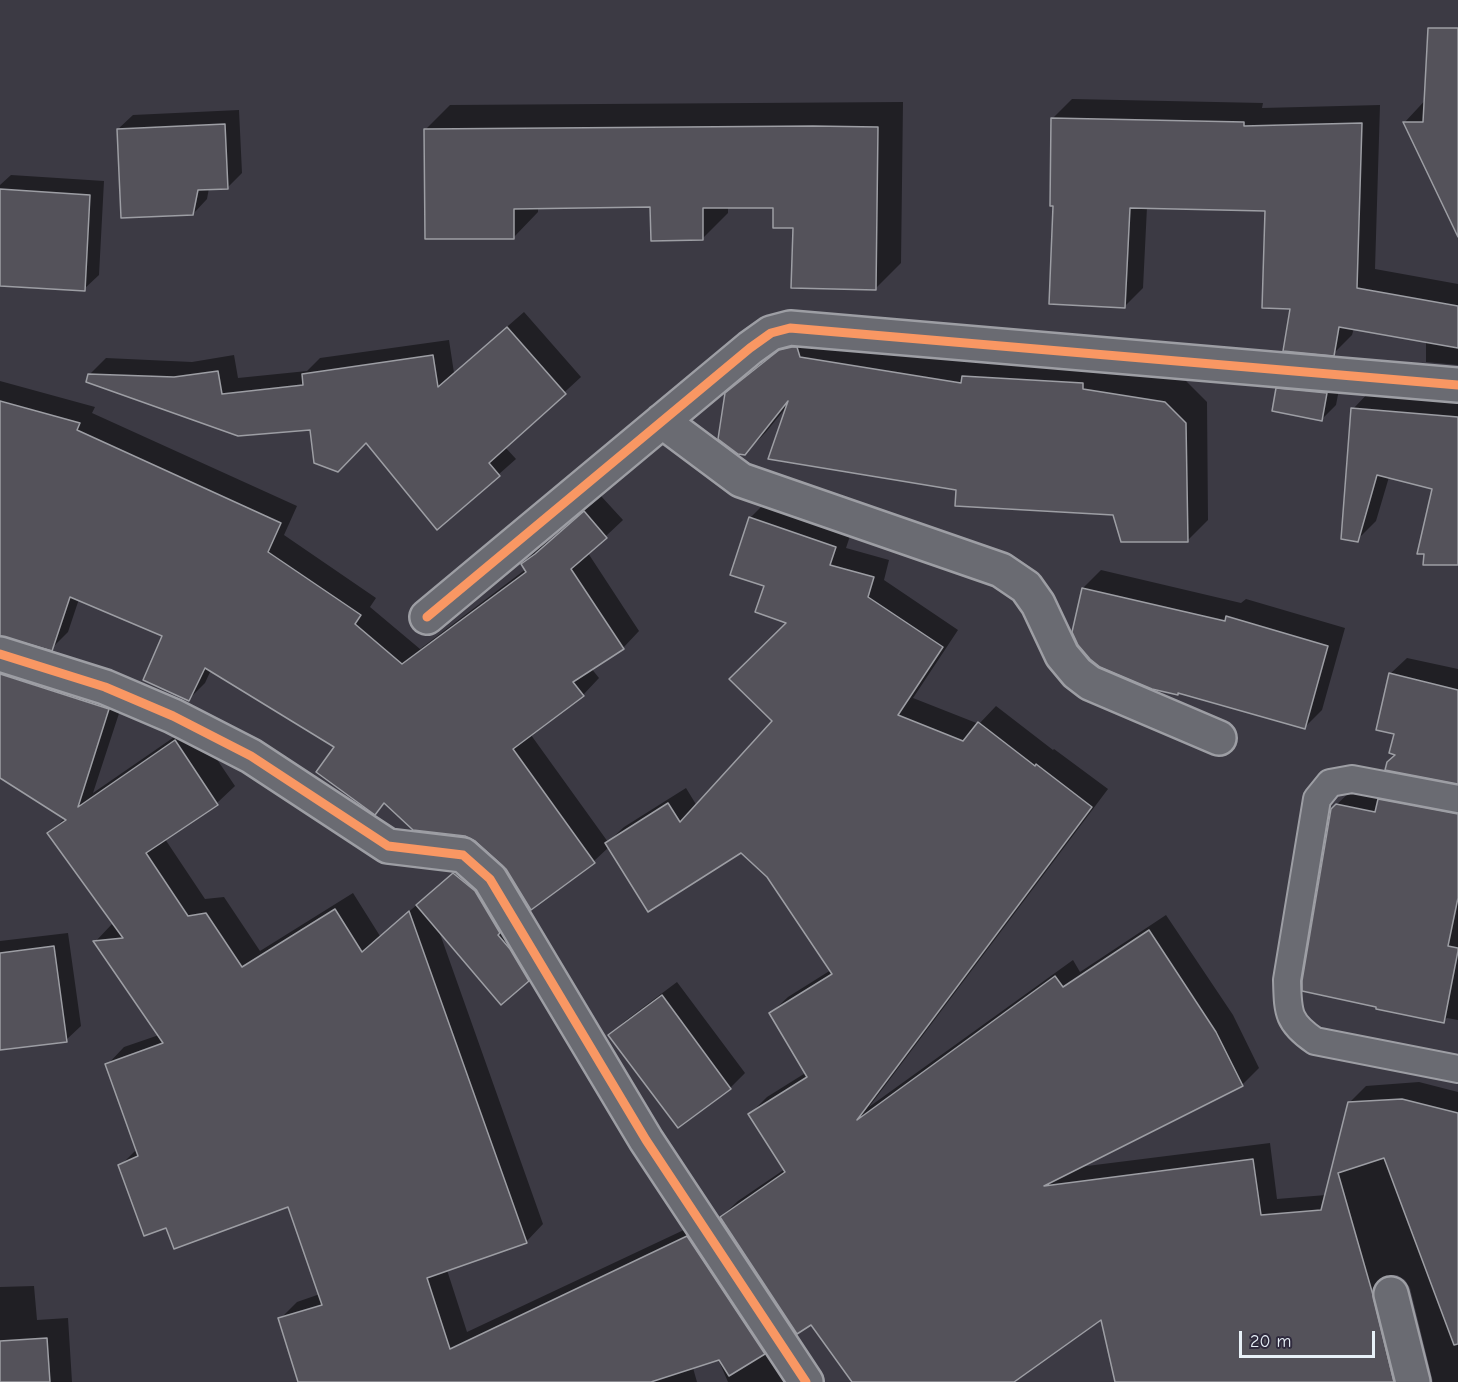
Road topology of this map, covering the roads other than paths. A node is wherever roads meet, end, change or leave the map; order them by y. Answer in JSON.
{"nodes":[{"id":1,"x":1458,"y":385,"type":"edge"},
{"id":2,"x":662,"y":421,"type":"junction"},
{"id":3,"x":427,"y":616,"type":"dead end"},
{"id":4,"x":0,"y":654,"type":"edge"},
{"id":5,"x":1219,"y":738,"type":"dead end"},
{"id":6,"x":1458,"y":799,"type":"edge"},
{"id":7,"x":1458,"y":1069,"type":"edge"},
{"id":8,"x":1391,"y":1294,"type":"dead end"},
{"id":9,"x":806,"y":1382,"type":"edge"},
{"id":10,"x":1413,"y":1382,"type":"edge"}],
"edges":[{"from":1,"to":2,"type":"street"},
{"from":2,"to":3,"type":"street"},
{"from":2,"to":5,"type":"street"},
{"from":4,"to":9,"type":"street"},
{"from":6,"to":7,"type":"lane"},
{"from":8,"to":10,"type":"street"}]}
